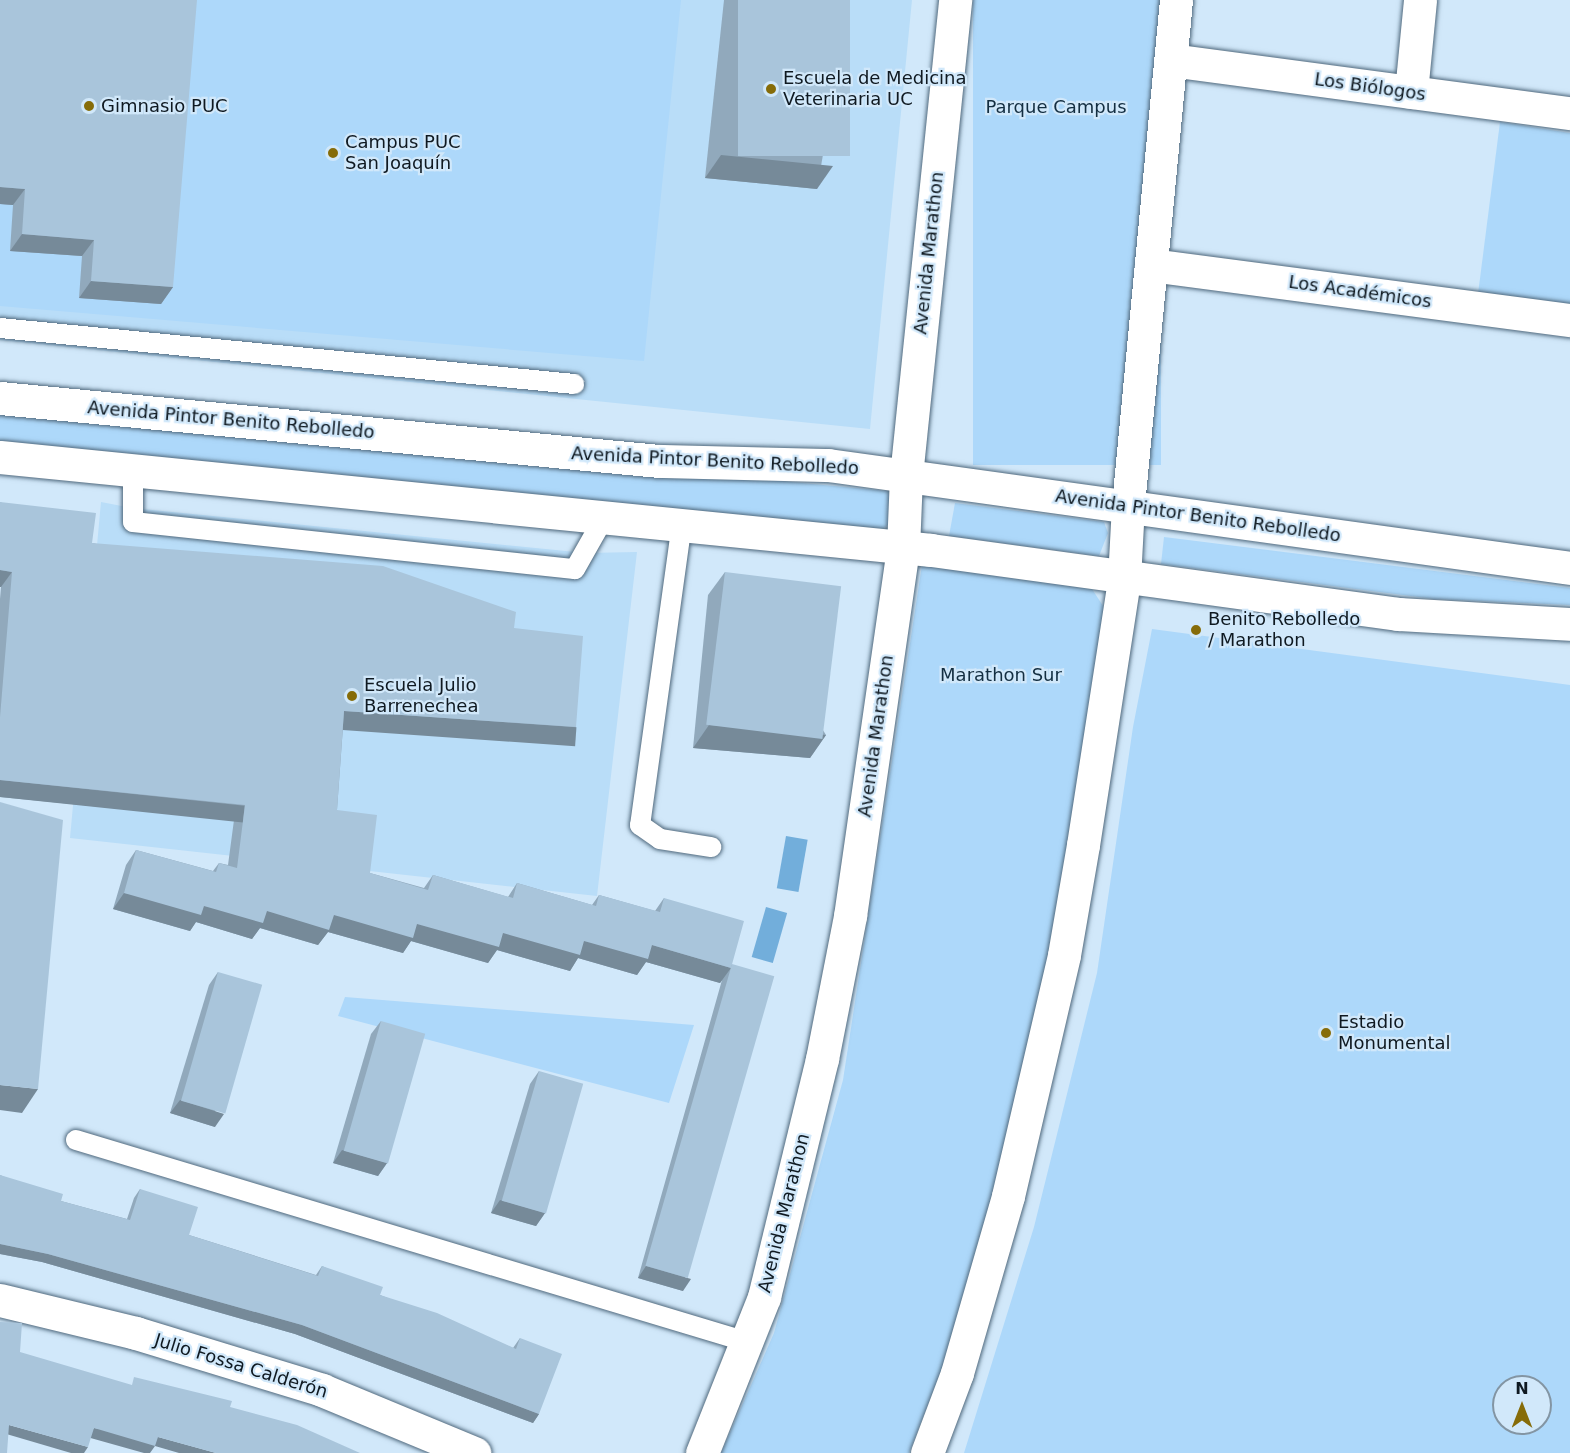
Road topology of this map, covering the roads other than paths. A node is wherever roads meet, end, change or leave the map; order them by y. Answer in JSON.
{"nodes":[{"id":1,"x":955,"y":0,"type":"edge"},
{"id":2,"x":1176,"y":0,"type":"edge"},
{"id":3,"x":1420,"y":0,"type":"edge"},
{"id":4,"x":1171,"y":60,"type":"junction"},
{"id":5,"x":1411,"y":92,"type":"junction"},
{"id":6,"x":1570,"y":113,"type":"edge"},
{"id":7,"x":1151,"y":265,"type":"junction"},
{"id":8,"x":1570,"y":320,"type":"edge"},
{"id":9,"x":0,"y":328,"type":"edge"},
{"id":10,"x":574,"y":384,"type":"dead end"},
{"id":11,"x":0,"y":398,"type":"edge"},
{"id":12,"x":0,"y":457,"type":"edge"},
{"id":13,"x":132,"y":470,"type":"junction"},
{"id":14,"x":906,"y":476,"type":"junction"},
{"id":15,"x":1128,"y":505,"type":"junction"},
{"id":16,"x":605,"y":516,"type":"junction"},
{"id":17,"x":682,"y":524,"type":"junction"},
{"id":18,"x":903,"y":548,"type":"junction"},
{"id":19,"x":1570,"y":568,"type":"edge"},
{"id":20,"x":1124,"y":579,"type":"junction"},
{"id":21,"x":1570,"y":624,"type":"edge"},
{"id":22,"x":711,"y":847,"type":"dead end"},
{"id":23,"x":76,"y":1140,"type":"dead end"},
{"id":24,"x":0,"y":1300,"type":"edge"},
{"id":25,"x":747,"y":1342,"type":"junction"},
{"id":26,"x":474,"y":1453,"type":"edge"},
{"id":27,"x":702,"y":1453,"type":"edge"},
{"id":28,"x":927,"y":1453,"type":"edge"}],
"edges":[{"from":1,"to":14,"type":"street","name":"Avenida Marathon"},
{"from":2,"to":4,"type":"street"},
{"from":3,"to":5,"type":"street"},
{"from":4,"to":5,"type":"street","name":"Los Biólogos"},
{"from":4,"to":7,"type":"street"},
{"from":5,"to":6,"type":"street","name":"Los Biólogos"},
{"from":7,"to":8,"type":"street","name":"Los Académicos"},
{"from":7,"to":15,"type":"street"},
{"from":9,"to":10,"type":"lane"},
{"from":11,"to":14,"type":"street","name":"Avenida Pintor Benito Rebolledo"},
{"from":12,"to":13,"type":"street"},
{"from":13,"to":16,"type":"street"},
{"from":13,"to":16,"type":"lane"},
{"from":14,"to":15,"type":"street","name":"Avenida Pintor Benito Rebolledo"},
{"from":14,"to":18,"type":"street","name":"Avenida Marathon"},
{"from":15,"to":19,"type":"street","name":"Avenida Pintor Benito Rebolledo"},
{"from":15,"to":20,"type":"street"},
{"from":16,"to":17,"type":"street"},
{"from":17,"to":18,"type":"street"},
{"from":17,"to":22,"type":"lane"},
{"from":18,"to":20,"type":"street"},
{"from":18,"to":25,"type":"street","name":"Avenida Marathon"},
{"from":20,"to":21,"type":"street"},
{"from":20,"to":28,"type":"street"},
{"from":23,"to":25,"type":"lane"},
{"from":24,"to":26,"type":"street","name":"Julio Fossa Calderón"},
{"from":25,"to":27,"type":"street","name":"Avenida Marathon"}]}
